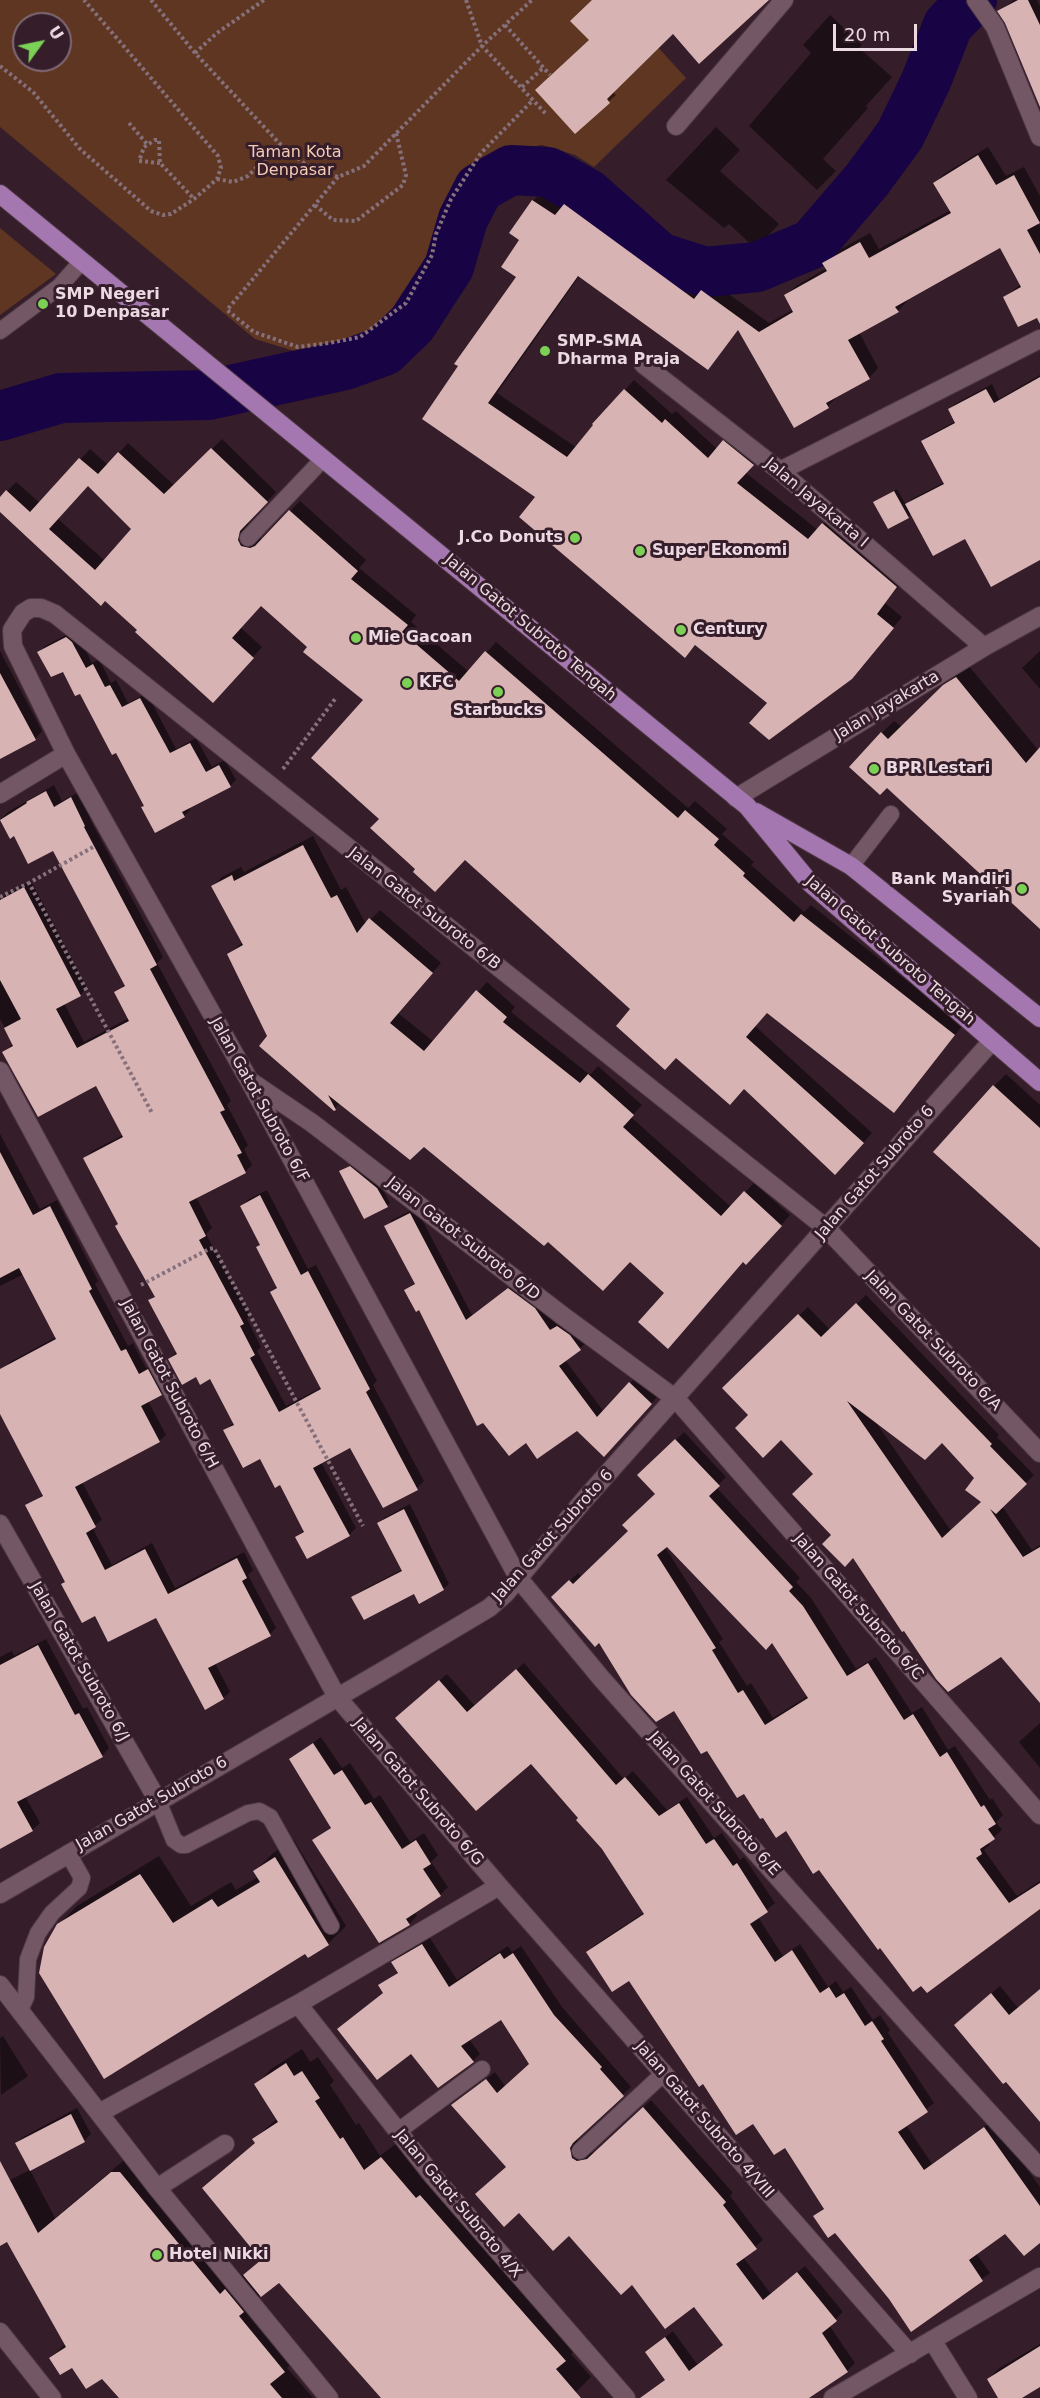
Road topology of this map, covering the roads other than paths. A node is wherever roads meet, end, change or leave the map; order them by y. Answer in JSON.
{"nodes":[{"id":1,"x":784,"y":0,"type":"edge"},
{"id":2,"x":976,"y":0,"type":"edge"},
{"id":3,"x":675,"y":126,"type":"dead end"},
{"id":4,"x":1040,"y":136,"type":"edge"},
{"id":5,"x":0,"y":194,"type":"edge"},
{"id":6,"x":82,"y":261,"type":"junction"},
{"id":7,"x":0,"y":331,"type":"edge"},
{"id":8,"x":1040,"y":339,"type":"edge"},
{"id":9,"x":643,"y":364,"type":"dead end"},
{"id":10,"x":324,"y":458,"type":"junction"},
{"id":11,"x":780,"y":471,"type":"junction"},
{"id":12,"x":248,"y":538,"type":"dead end"},
{"id":13,"x":1040,"y":616,"type":"edge"},
{"id":14,"x":19,"y":618,"type":"joint"},
{"id":15,"x":984,"y":647,"type":"junction"},
{"id":16,"x":66,"y":754,"type":"junction"},
{"id":17,"x":0,"y":794,"type":"edge"},
{"id":18,"x":742,"y":802,"type":"junction"},
{"id":19,"x":891,"y":814,"type":"dead end"},
{"id":20,"x":851,"y":866,"type":"junction"},
{"id":21,"x":1040,"y":1018,"type":"edge"},
{"id":22,"x":992,"y":1041,"type":"junction"},
{"id":23,"x":0,"y":1071,"type":"edge"},
{"id":24,"x":249,"y":1080,"type":"junction"},
{"id":25,"x":1040,"y":1082,"type":"edge"},
{"id":26,"x":826,"y":1228,"type":"junction"},
{"id":27,"x":676,"y":1399,"type":"junction"},
{"id":28,"x":1040,"y":1453,"type":"edge"},
{"id":29,"x":0,"y":1524,"type":"edge"},
{"id":30,"x":519,"y":1579,"type":"junction"},
{"id":31,"x":337,"y":1697,"type":"junction"},
{"id":32,"x":158,"y":1801,"type":"junction"},
{"id":33,"x":1040,"y":1815,"type":"edge"},
{"id":34,"x":68,"y":1853,"type":"junction"},
{"id":35,"x":499,"y":1886,"type":"junction"},
{"id":36,"x":0,"y":1893,"type":"edge"},
{"id":37,"x":331,"y":1926,"type":"dead end"},
{"id":38,"x":0,"y":1985,"type":"edge"},
{"id":39,"x":298,"y":2004,"type":"junction"},
{"id":40,"x":20,"y":2010,"type":"junction"},
{"id":41,"x":482,"y":2069,"type":"dead end"},
{"id":42,"x":663,"y":2074,"type":"junction"},
{"id":43,"x":101,"y":2112,"type":"junction"},
{"id":44,"x":397,"y":2132,"type":"junction"},
{"id":45,"x":225,"y":2144,"type":"dead end"},
{"id":46,"x":580,"y":2151,"type":"dead end"},
{"id":47,"x":1040,"y":2168,"type":"edge"},
{"id":48,"x":157,"y":2188,"type":"junction"},
{"id":49,"x":1040,"y":2277,"type":"edge"},
{"id":50,"x":0,"y":2332,"type":"edge"},
{"id":51,"x":932,"y":2340,"type":"junction"},
{"id":52,"x":910,"y":2354,"type":"junction"},
{"id":53,"x":52,"y":2398,"type":"edge"},
{"id":54,"x":329,"y":2398,"type":"edge"},
{"id":55,"x":626,"y":2398,"type":"edge"},
{"id":56,"x":834,"y":2398,"type":"edge"},
{"id":57,"x":968,"y":2398,"type":"edge"}],
"edges":[{"from":1,"to":3,"type":"street"},
{"from":2,"to":4,"type":"street"},
{"from":5,"to":6,"type":"highway","name":"Jalan Gatot Subroto Tengah"},
{"from":6,"to":7,"type":"lane"},
{"from":6,"to":10,"type":"highway","name":"Jalan Gatot Subroto Tengah"},
{"from":8,"to":11,"type":"street"},
{"from":9,"to":11,"type":"street","name":"Jalan Jayakarta I"},
{"from":10,"to":12,"type":"lane"},
{"from":10,"to":18,"type":"highway","name":"Jalan Gatot Subroto Tengah"},
{"from":11,"to":15,"type":"street","name":"Jalan Jayakarta I"},
{"from":13,"to":15,"type":"street","name":"Jalan Jayakarta"},
{"from":14,"to":16,"type":"street","name":"Jalan Gatot Subroto 6/F"},
{"from":14,"to":26,"type":"street","name":"Jalan Gatot Subroto 6/B"},
{"from":15,"to":18,"type":"street","name":"Jalan Jayakarta"},
{"from":16,"to":17,"type":"street"},
{"from":16,"to":24,"type":"street","name":"Jalan Gatot Subroto 6/F"},
{"from":18,"to":20,"type":"highway"},
{"from":18,"to":22,"type":"highway","name":"Jalan Gatot Subroto Tengah"},
{"from":19,"to":20,"type":"lane"},
{"from":20,"to":21,"type":"highway"},
{"from":22,"to":25,"type":"highway","name":"Jalan Gatot Subroto Tengah"},
{"from":22,"to":26,"type":"street","name":"Jalan Gatot Subroto 6"},
{"from":23,"to":31,"type":"street","name":"Jalan Gatot Subroto 6/H"},
{"from":24,"to":27,"type":"street","name":"Jalan Gatot Subroto 6/D"},
{"from":24,"to":30,"type":"street","name":"Jalan Gatot Subroto 6/F"},
{"from":26,"to":27,"type":"street","name":"Jalan Gatot Subroto 6"},
{"from":26,"to":28,"type":"street","name":"Jalan Gatot Subroto 6/A"},
{"from":27,"to":30,"type":"street","name":"Jalan Gatot Subroto 6"},
{"from":27,"to":33,"type":"street","name":"Jalan Gatot Subroto 6/C"},
{"from":29,"to":32,"type":"street","name":"Jalan Gatot Subroto 6/J"},
{"from":30,"to":31,"type":"street","name":"Jalan Gatot Subroto 6"},
{"from":30,"to":47,"type":"street","name":"Jalan Gatot Subroto 6/E"},
{"from":31,"to":32,"type":"street","name":"Jalan Gatot Subroto 6"},
{"from":31,"to":35,"type":"street","name":"Jalan Gatot Subroto 6/G"},
{"from":32,"to":34,"type":"street","name":"Jalan Gatot Subroto 6"},
{"from":32,"to":37,"type":"lane"},
{"from":34,"to":36,"type":"street","name":"Jalan Gatot Subroto 6"},
{"from":34,"to":40,"type":"lane"},
{"from":35,"to":39,"type":"street"},
{"from":35,"to":42,"type":"street","name":"Jalan Gatot Subroto 4/VIII"},
{"from":38,"to":40,"type":"street"},
{"from":39,"to":43,"type":"street"},
{"from":39,"to":44,"type":"street","name":"Jalan Gatot Subroto 4/X"},
{"from":40,"to":43,"type":"street"},
{"from":41,"to":44,"type":"lane"},
{"from":42,"to":46,"type":"lane"},
{"from":42,"to":52,"type":"street","name":"Jalan Gatot Subroto 4/VIII"},
{"from":43,"to":48,"type":"street"},
{"from":44,"to":55,"type":"street","name":"Jalan Gatot Subroto 4/X"},
{"from":45,"to":48,"type":"street"},
{"from":48,"to":54,"type":"street"},
{"from":49,"to":51,"type":"street"},
{"from":50,"to":53,"type":"street"},
{"from":51,"to":52,"type":"street"},
{"from":51,"to":57,"type":"street"},
{"from":52,"to":56,"type":"street"}]}
